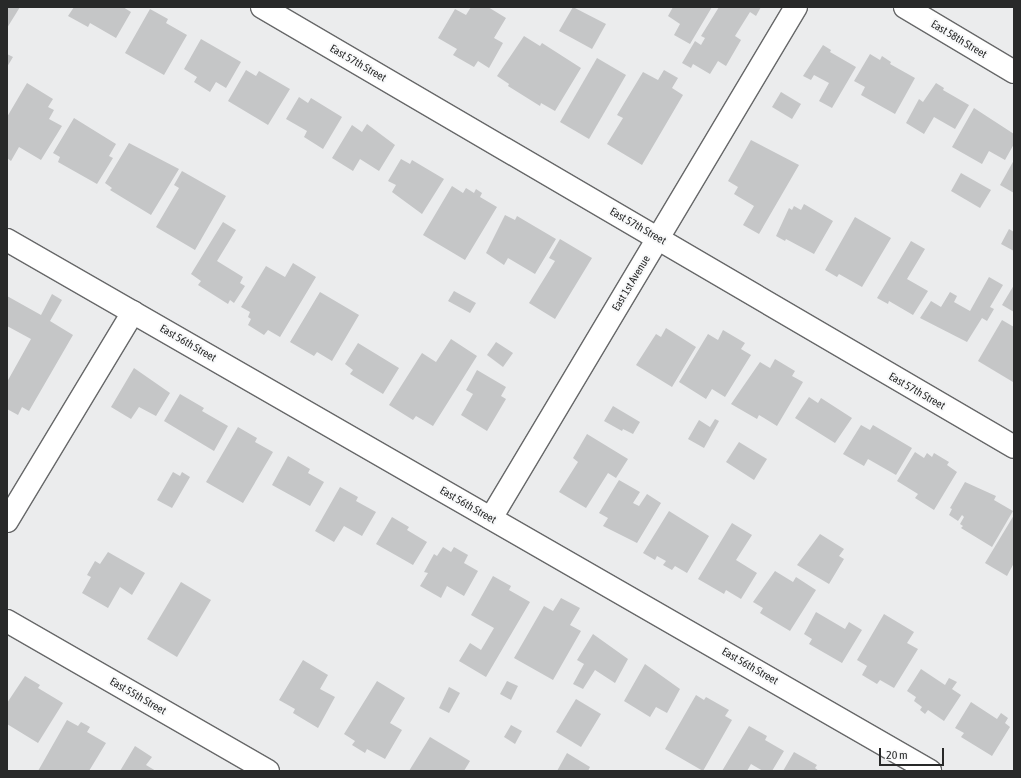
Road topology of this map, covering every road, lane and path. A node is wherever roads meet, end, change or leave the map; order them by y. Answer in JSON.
{"nodes":[{"id":1,"x":262,"y":7,"type":"edge"},
{"id":2,"x":796,"y":7,"type":"edge"},
{"id":3,"x":905,"y":7,"type":"edge"},
{"id":4,"x":1014,"y":72,"type":"edge"},
{"id":5,"x":659,"y":238,"type":"junction"},
{"id":6,"x":7,"y":240,"type":"edge"},
{"id":7,"x":132,"y":312,"type":"junction"},
{"id":8,"x":1014,"y":447,"type":"edge"},
{"id":9,"x":491,"y":518,"type":"junction"},
{"id":10,"x":7,"y":521,"type":"edge"},
{"id":11,"x":7,"y":621,"type":"edge"},
{"id":12,"x":268,"y":771,"type":"edge"},
{"id":13,"x":930,"y":771,"type":"edge"}],
"edges":[{"from":1,"to":5,"type":"street","name":"East 57th Street"},
{"from":2,"to":5,"type":"street","name":"East 1st Avenue"},
{"from":3,"to":4,"type":"street","name":"East 58th Street"},
{"from":5,"to":8,"type":"street","name":"East 57th Street"},
{"from":5,"to":9,"type":"street","name":"East 1st Avenue"},
{"from":6,"to":7,"type":"street","name":"East 56th Street"},
{"from":7,"to":9,"type":"street","name":"East 56th Street"},
{"from":7,"to":10,"type":"street"},
{"from":9,"to":13,"type":"street","name":"East 56th Street"},
{"from":11,"to":12,"type":"street","name":"East 55th Street"}]}
